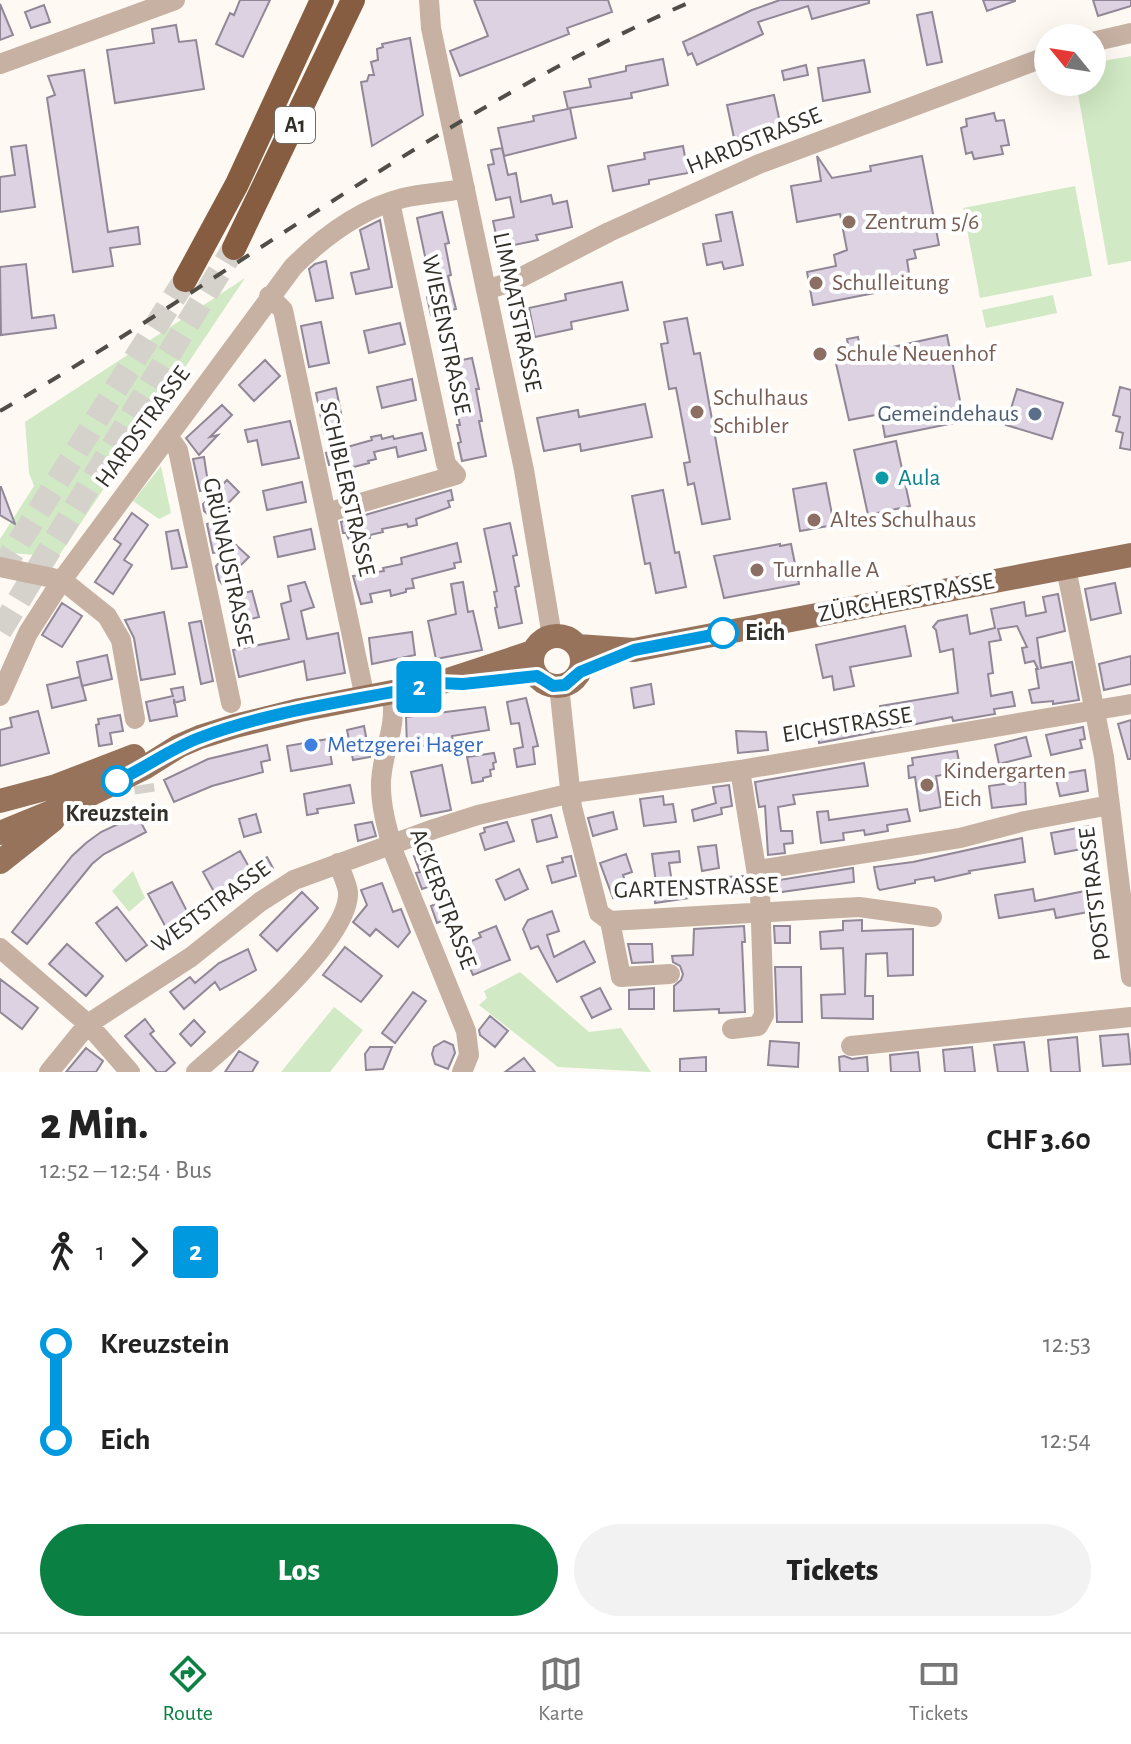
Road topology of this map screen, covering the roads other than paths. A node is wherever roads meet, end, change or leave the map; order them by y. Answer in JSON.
{"nodes":[{"id":1,"x":175,"y":0,"type":"edge"},
{"id":2,"x":322,"y":0,"type":"edge"},
{"id":3,"x":353,"y":0,"type":"edge"},
{"id":4,"x":429,"y":0,"type":"edge"},
{"id":5,"x":1131,"y":33,"type":"edge"},
{"id":6,"x":1106,"y":39,"type":"edge"},
{"id":7,"x":1034,"y":61,"type":"edge"},
{"id":8,"x":0,"y":64,"type":"edge"},
{"id":9,"x":465,"y":188,"type":"junction"},
{"id":10,"x":390,"y":202,"type":"junction"},
{"id":11,"x":234,"y":248,"type":"tunnel mouth"},
{"id":12,"x":185,"y":280,"type":"tunnel mouth"},
{"id":13,"x":486,"y":290,"type":"junction"},
{"id":14,"x":269,"y":296,"type":"junction"},
{"id":15,"x":168,"y":436,"type":"junction"},
{"id":16,"x":326,"y":513,"type":"junction"},
{"id":17,"x":1131,"y":555,"type":"edge"},
{"id":18,"x":0,"y":567,"type":"edge"},
{"id":19,"x":1066,"y":568,"type":"junction"},
{"id":20,"x":62,"y":580,"type":"junction"},
{"id":21,"x":552,"y":636,"type":"junction"},
{"id":22,"x":578,"y":646,"type":"junction"},
{"id":23,"x":634,"y":650,"type":"junction"},
{"id":24,"x":543,"y":672,"type":"junction"},
{"id":25,"x":580,"y":672,"type":"junction"},
{"id":26,"x":392,"y":694,"type":"junction"},
{"id":27,"x":0,"y":696,"type":"edge"},
{"id":28,"x":365,"y":698,"type":"junction"},
{"id":29,"x":231,"y":703,"type":"dead end"},
{"id":30,"x":1131,"y":704,"type":"edge"},
{"id":31,"x":1096,"y":712,"type":"junction"},
{"id":32,"x":135,"y":719,"type":"dead end"},
{"id":33,"x":740,"y":770,"type":"junction"},
{"id":34,"x":572,"y":793,"type":"junction"},
{"id":35,"x":64,"y":795,"type":"junction"},
{"id":36,"x":0,"y":801,"type":"edge"},
{"id":37,"x":1110,"y":805,"type":"junction"},
{"id":38,"x":0,"y":815,"type":"edge"},
{"id":39,"x":1122,"y":826,"type":"edge"},
{"id":40,"x":0,"y":833,"type":"edge"},
{"id":41,"x":392,"y":844,"type":"junction"},
{"id":42,"x":0,"y":862,"type":"edge"},
{"id":43,"x":338,"y":863,"type":"junction"},
{"id":44,"x":758,"y":870,"type":"junction"},
{"id":45,"x":1126,"y":893,"type":"edge"},
{"id":46,"x":761,"y":912,"type":"junction"},
{"id":47,"x":932,"y":917,"type":"dead end"},
{"id":48,"x":610,"y":921,"type":"junction"},
{"id":49,"x":0,"y":948,"type":"edge"},
{"id":50,"x":670,"y":974,"type":"dead end"},
{"id":51,"x":1131,"y":977,"type":"edge"},
{"id":52,"x":1131,"y":1017,"type":"edge"},
{"id":53,"x":88,"y":1024,"type":"junction"},
{"id":54,"x":732,"y":1029,"type":"dead end"},
{"id":55,"x":851,"y":1046,"type":"dead end"},
{"id":56,"x":49,"y":1072,"type":"edge"},
{"id":57,"x":130,"y":1072,"type":"edge"},
{"id":58,"x":196,"y":1072,"type":"edge"},
{"id":59,"x":462,"y":1072,"type":"edge"}],
"edges":[{"from":1,"to":8,"type":"street"},
{"from":2,"to":12,"type":"highway","number":"A1"},
{"from":3,"to":11,"type":"highway","number":"A1"},
{"from":4,"to":9,"type":"street","name":"LIMMATSTRASSE"},
{"from":5,"to":6,"type":"street"},
{"from":7,"to":13,"type":"street","name":"HARDSTRASSE"},
{"from":9,"to":10,"type":"street","name":"HARDSTRASSE"},
{"from":9,"to":13,"type":"street","name":"LIMMATSTRASSE"},
{"from":10,"to":14,"type":"street","name":"HARDSTRASSE"},
{"from":10,"to":16,"type":"street","name":"WIESENSTRASSE"},
{"from":13,"to":21,"type":"street","name":"LIMMATSTRASSE"},
{"from":14,"to":15,"type":"street","name":"HARDSTRASSE"},
{"from":14,"to":16,"type":"street","name":"SCHIBLERSTRASSE"},
{"from":15,"to":20,"type":"street","name":"HARDSTRASSE"},
{"from":15,"to":29,"type":"street","name":"GRÜNAUSTRASSE"},
{"from":16,"to":28,"type":"street","name":"SCHIBLERSTRASSE"},
{"from":17,"to":19,"type":"main road","name":"ZÜRCHERSTRASSE"},
{"from":18,"to":20,"type":"street"},
{"from":19,"to":23,"type":"main road","name":"ZÜRCHERSTRASSE"},
{"from":19,"to":31,"type":"street","name":"POSTSTRASSE"},
{"from":20,"to":27,"type":"street","name":"HARDSTRASSE"},
{"from":20,"to":32,"type":"street"},
{"from":21,"to":22,"type":"main road"},
{"from":21,"to":24,"type":"main road"},
{"from":22,"to":23,"type":"main road","name":"ZÜRCHERSTRASSE"},
{"from":22,"to":25,"type":"main road"},
{"from":23,"to":25,"type":"main road","name":"ZÜRCHERSTRASSE"},
{"from":24,"to":25,"type":"main road"},
{"from":24,"to":26,"type":"main road"},
{"from":24,"to":34,"type":"street","name":"GARTENSTRASSE"},
{"from":26,"to":28,"type":"main road"},
{"from":26,"to":41,"type":"street","name":"ACKERSTRASSE"},
{"from":28,"to":35,"type":"main road"},
{"from":30,"to":31,"type":"street","name":"EICHSTRASSE"},
{"from":31,"to":33,"type":"street","name":"EICHSTRASSE"},
{"from":31,"to":37,"type":"street","name":"POSTSTRASSE"},
{"from":33,"to":34,"type":"street","name":"EICHSTRASSE"},
{"from":33,"to":44,"type":"street"},
{"from":34,"to":41,"type":"street","name":"WESTSTRASSE"},
{"from":34,"to":48,"type":"street","name":"GARTENSTRASSE"},
{"from":35,"to":36,"type":"main road"},
{"from":35,"to":38,"type":"main road"},
{"from":35,"to":40,"type":"main road"},
{"from":35,"to":42,"type":"main road"},
{"from":37,"to":39,"type":"street","name":"POSTSTRASSE"},
{"from":37,"to":44,"type":"street"},
{"from":39,"to":45,"type":"street","name":"POSTSTRASSE"},
{"from":41,"to":43,"type":"street","name":"WESTSTRASSE"},
{"from":41,"to":59,"type":"street","name":"ACKERSTRASSE"},
{"from":43,"to":53,"type":"street","name":"WESTSTRASSE"},
{"from":43,"to":58,"type":"street"},
{"from":44,"to":46,"type":"street"},
{"from":45,"to":51,"type":"street","name":"POSTSTRASSE"},
{"from":46,"to":47,"type":"street","name":"GARTENSTRASSE"},
{"from":46,"to":48,"type":"street","name":"GARTENSTRASSE"},
{"from":46,"to":54,"type":"street"},
{"from":48,"to":50,"type":"street"},
{"from":49,"to":53,"type":"street"},
{"from":52,"to":55,"type":"street"},
{"from":53,"to":56,"type":"street","name":"WESTSTRASSE"},
{"from":53,"to":57,"type":"street"}]}
